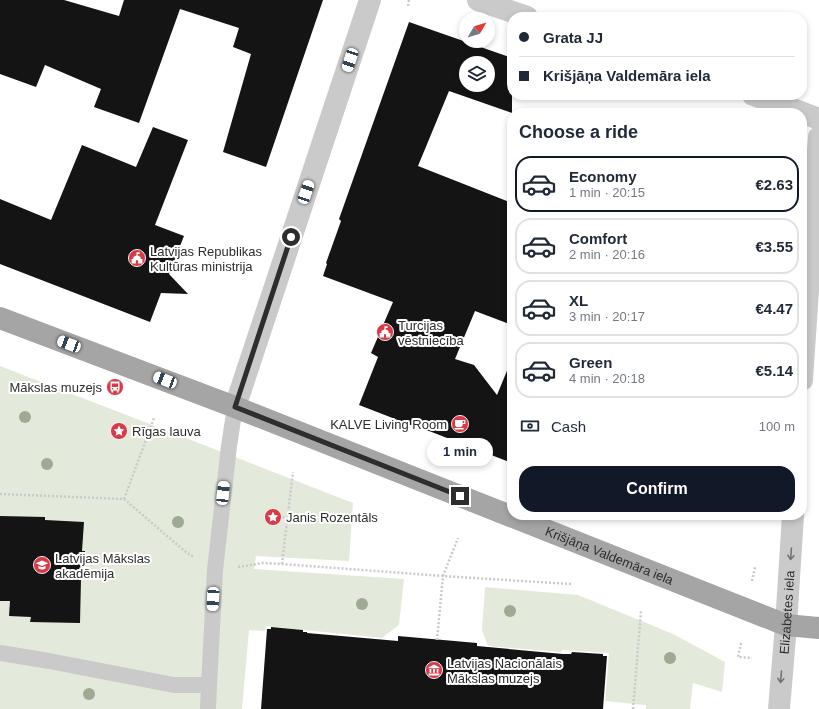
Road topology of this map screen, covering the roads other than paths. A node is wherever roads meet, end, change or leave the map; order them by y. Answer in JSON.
{"nodes":[{"id":1,"x":370,"y":0,"type":"edge"},
{"id":2,"x":478,"y":0,"type":"edge"},
{"id":3,"x":513,"y":12,"type":"edge"},
{"id":4,"x":767,"y":100,"type":"edge"},
{"id":5,"x":790,"y":108,"type":"edge"},
{"id":6,"x":807,"y":114,"type":"edge"},
{"id":7,"x":819,"y":119,"type":"edge"},
{"id":8,"x":819,"y":137,"type":"edge"},
{"id":9,"x":815,"y":230,"type":"edge"},
{"id":10,"x":0,"y":318,"type":"edge"},
{"id":11,"x":807,"y":322,"type":"edge"},
{"id":12,"x":235,"y":407,"type":"junction"},
{"id":13,"x":507,"y":515,"type":"edge"},
{"id":14,"x":521,"y":520,"type":"edge"},
{"id":15,"x":793,"y":520,"type":"edge"},
{"id":16,"x":786,"y":625,"type":"junction"},
{"id":17,"x":819,"y":628,"type":"edge"},
{"id":18,"x":0,"y":653,"type":"edge"},
{"id":19,"x":209,"y":685,"type":"junction"},
{"id":20,"x":208,"y":709,"type":"edge"},
{"id":21,"x":779,"y":709,"type":"edge"}],
"edges":[{"from":1,"to":12,"type":"street"},
{"from":2,"to":3,"type":"street"},
{"from":4,"to":5,"type":"street"},
{"from":6,"to":7,"type":"street"},
{"from":8,"to":9,"type":"street"},
{"from":9,"to":11,"type":"street"},
{"from":10,"to":12,"type":"main road","name":"Krišjāņa Valdemāra iela"},
{"from":12,"to":13,"type":"main road","name":"Krišjāņa Valdemāra iela"},
{"from":12,"to":19,"type":"lane"},
{"from":14,"to":16,"type":"main road","name":"Krišjāņa Valdemāra iela"},
{"from":15,"to":16,"type":"street","name":"Elizabetes iela","one_way":true},
{"from":16,"to":17,"type":"main road","name":"Krišjāņa Valdemāra iela"},
{"from":16,"to":21,"type":"street","name":"Elizabetes iela","one_way":true},
{"from":18,"to":19,"type":"lane"},
{"from":19,"to":20,"type":"lane"}]}
